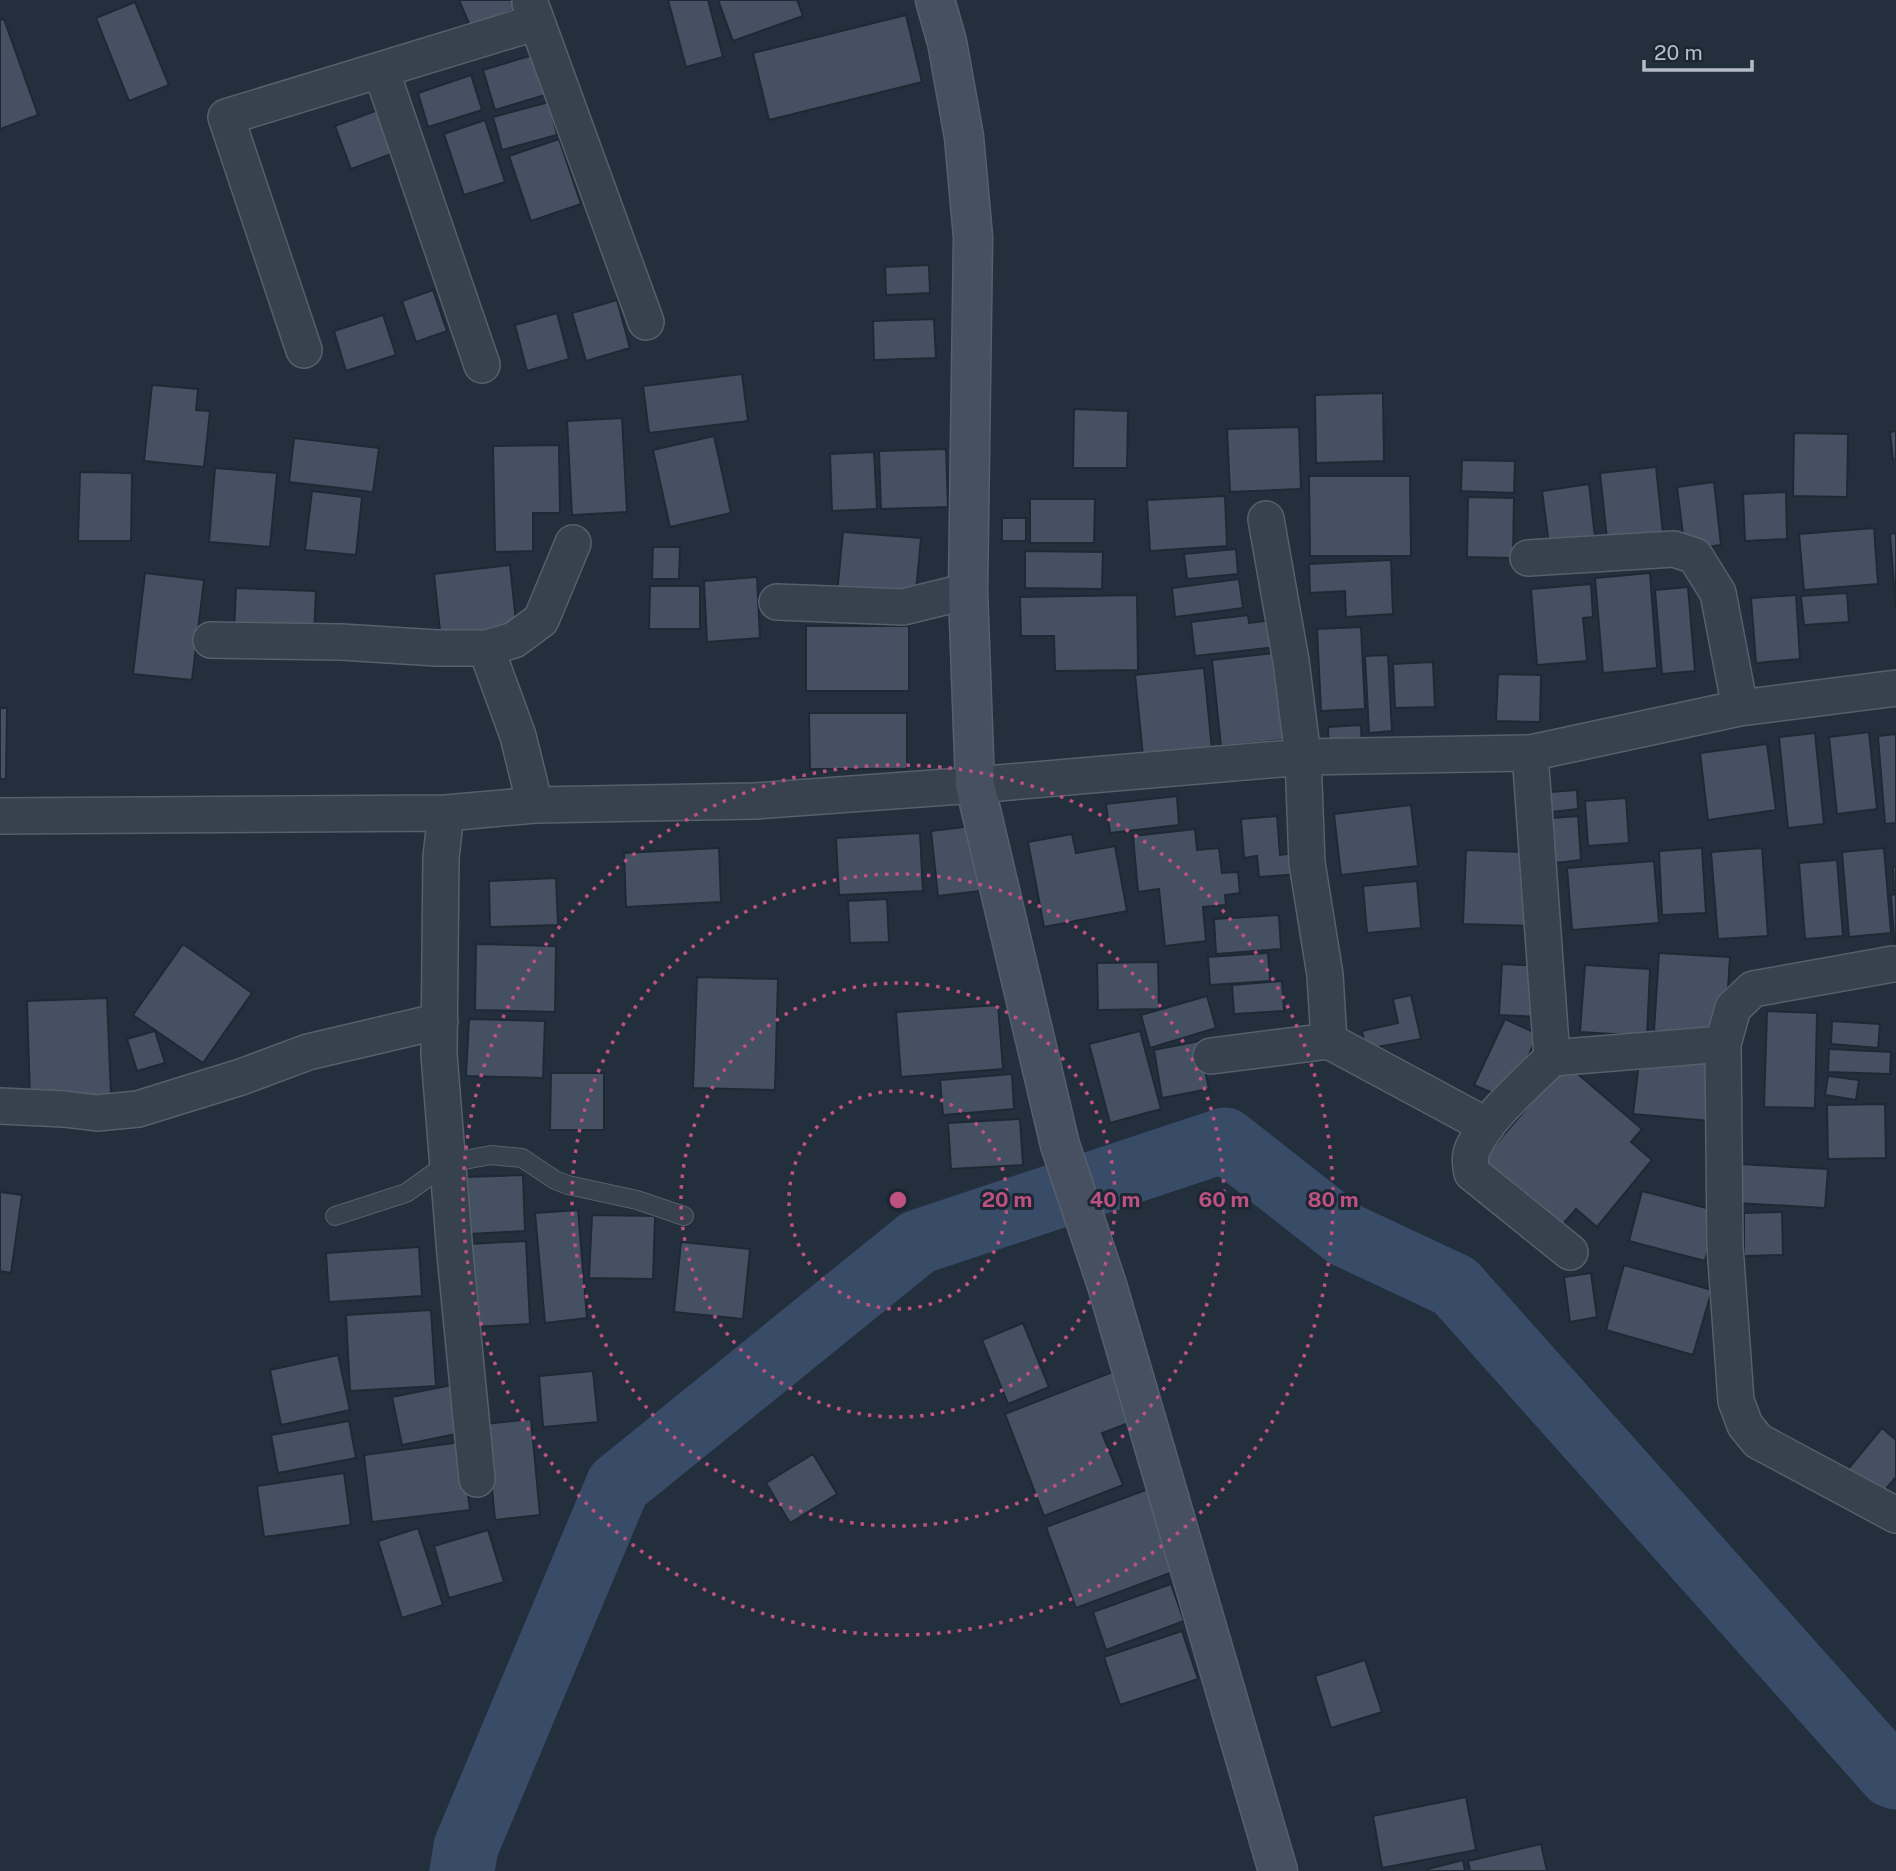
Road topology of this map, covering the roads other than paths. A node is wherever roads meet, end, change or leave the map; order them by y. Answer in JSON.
{"nodes":[{"id":1,"x":935,"y":0,"type":"edge"},
{"id":2,"x":533,"y":11,"type":"edge"},
{"id":3,"x":381,"y":70,"type":"junction"},
{"id":4,"x":646,"y":322,"type":"dead end"},
{"id":5,"x":304,"y":350,"type":"dead end"},
{"id":6,"x":482,"y":365,"type":"dead end"},
{"id":7,"x":1266,"y":519,"type":"dead end"},
{"id":8,"x":573,"y":543,"type":"dead end"},
{"id":9,"x":1528,"y":558,"type":"dead end"},
{"id":10,"x":968,"y":591,"type":"junction"},
{"id":11,"x":777,"y":603,"type":"dead end"},
{"id":12,"x":211,"y":640,"type":"dead end"},
{"id":13,"x":486,"y":648,"type":"junction"},
{"id":14,"x":1896,"y":688,"type":"edge"},
{"id":15,"x":1740,"y":708,"type":"junction"},
{"id":16,"x":1530,"y":754,"type":"junction"},
{"id":17,"x":1303,"y":757,"type":"junction"},
{"id":18,"x":975,"y":785,"type":"junction"},
{"id":19,"x":536,"y":805,"type":"junction"},
{"id":20,"x":446,"y":813,"type":"junction"},
{"id":21,"x":0,"y":816,"type":"edge"},
{"id":22,"x":1893,"y":964,"type":"dead end"},
{"id":23,"x":440,"y":1021,"type":"junction"},
{"id":24,"x":1329,"y":1041,"type":"junction"},
{"id":25,"x":1723,"y":1044,"type":"junction"},
{"id":26,"x":1211,"y":1056,"type":"dead end"},
{"id":27,"x":1552,"y":1058,"type":"junction"},
{"id":28,"x":0,"y":1105,"type":"edge"},
{"id":29,"x":1487,"y":1126,"type":"junction"},
{"id":30,"x":448,"y":1163,"type":"junction"},
{"id":31,"x":335,"y":1216,"type":"dead end"},
{"id":32,"x":684,"y":1216,"type":"dead end"},
{"id":33,"x":1570,"y":1252,"type":"dead end"},
{"id":34,"x":477,"y":1479,"type":"dead end"},
{"id":35,"x":1896,"y":1514,"type":"edge"},
{"id":36,"x":1279,"y":1871,"type":"edge"}],
"edges":[{"from":1,"to":10,"type":"street"},
{"from":2,"to":3,"type":"street"},
{"from":2,"to":4,"type":"street"},
{"from":3,"to":5,"type":"street"},
{"from":3,"to":6,"type":"street"},
{"from":7,"to":17,"type":"street"},
{"from":8,"to":13,"type":"street"},
{"from":9,"to":15,"type":"street"},
{"from":10,"to":11,"type":"street"},
{"from":10,"to":18,"type":"street"},
{"from":12,"to":13,"type":"street"},
{"from":13,"to":19,"type":"street"},
{"from":14,"to":15,"type":"street"},
{"from":15,"to":16,"type":"street"},
{"from":16,"to":17,"type":"street"},
{"from":16,"to":27,"type":"street"},
{"from":17,"to":18,"type":"street"},
{"from":17,"to":24,"type":"street"},
{"from":18,"to":19,"type":"street"},
{"from":18,"to":36,"type":"street"},
{"from":19,"to":20,"type":"street"},
{"from":20,"to":21,"type":"street"},
{"from":20,"to":23,"type":"street"},
{"from":22,"to":25,"type":"street"},
{"from":23,"to":28,"type":"street"},
{"from":23,"to":30,"type":"street"},
{"from":24,"to":26,"type":"street"},
{"from":24,"to":29,"type":"street"},
{"from":25,"to":27,"type":"street"},
{"from":25,"to":35,"type":"street"},
{"from":27,"to":29,"type":"street"},
{"from":29,"to":33,"type":"street"},
{"from":30,"to":31,"type":"lane"},
{"from":30,"to":32,"type":"lane"},
{"from":30,"to":34,"type":"street"}]}
